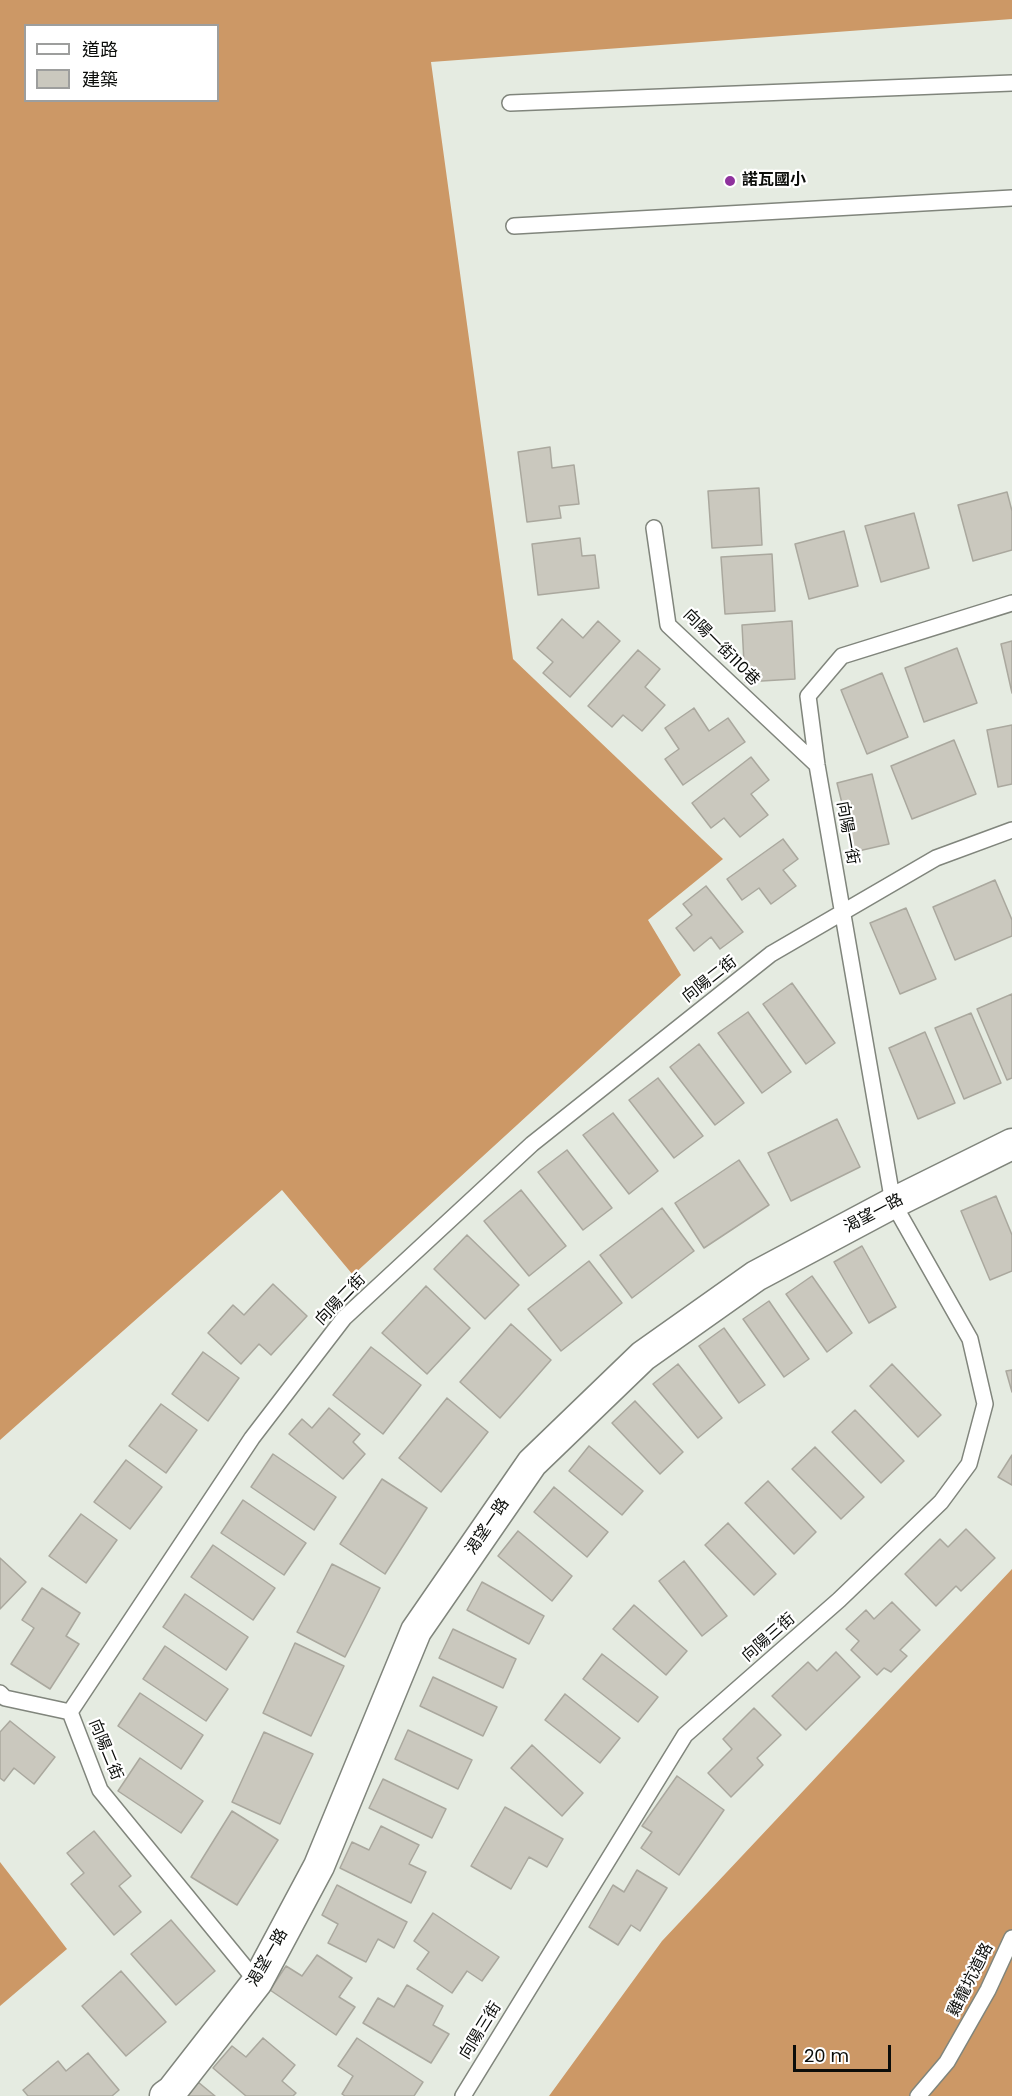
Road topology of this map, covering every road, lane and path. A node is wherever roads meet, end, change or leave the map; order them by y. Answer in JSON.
{"nodes":[{"id":1,"x":1012,"y":82,"type":"edge"},
{"id":2,"x":510,"y":103,"type":"dead end"},
{"id":3,"x":1012,"y":198,"type":"edge"},
{"id":4,"x":514,"y":226,"type":"dead end"},
{"id":5,"x":654,"y":528,"type":"dead end"},
{"id":6,"x":1012,"y":603,"type":"edge"},
{"id":7,"x":817,"y":765,"type":"junction"},
{"id":8,"x":1012,"y":830,"type":"edge"},
{"id":9,"x":842,"y":912,"type":"junction"},
{"id":10,"x":1012,"y":1144,"type":"edge"},
{"id":11,"x":893,"y":1203,"type":"junction"},
{"id":12,"x":0,"y":1693,"type":"edge"},
{"id":13,"x":70,"y":1712,"type":"junction"},
{"id":14,"x":1012,"y":1938,"type":"edge"},
{"id":15,"x":257,"y":1982,"type":"junction"},
{"id":16,"x":165,"y":2096,"type":"edge"},
{"id":17,"x":462,"y":2096,"type":"edge"},
{"id":18,"x":918,"y":2096,"type":"edge"}],
"edges":[{"from":1,"to":2,"type":"lane"},
{"from":3,"to":4,"type":"lane"},
{"from":5,"to":7,"type":"lane","name":"向陽一街110巷"},
{"from":6,"to":7,"type":"lane","name":"向陽一街"},
{"from":7,"to":9,"type":"lane","name":"向陽一街"},
{"from":8,"to":9,"type":"lane","name":"向陽二街"},
{"from":9,"to":11,"type":"lane","name":"向陽一街"},
{"from":9,"to":13,"type":"lane","name":"向陽二街"},
{"from":10,"to":11,"type":"street","name":"渴望一路"},
{"from":11,"to":15,"type":"street","name":"渴望一路"},
{"from":11,"to":17,"type":"lane","name":"向陽三街"},
{"from":12,"to":13,"type":"lane"},
{"from":13,"to":15,"type":"lane","name":"向陽二街"},
{"from":14,"to":18,"type":"lane","name":"雞籠坑道路"},
{"from":15,"to":16,"type":"street","name":"渴望一路"}]}
